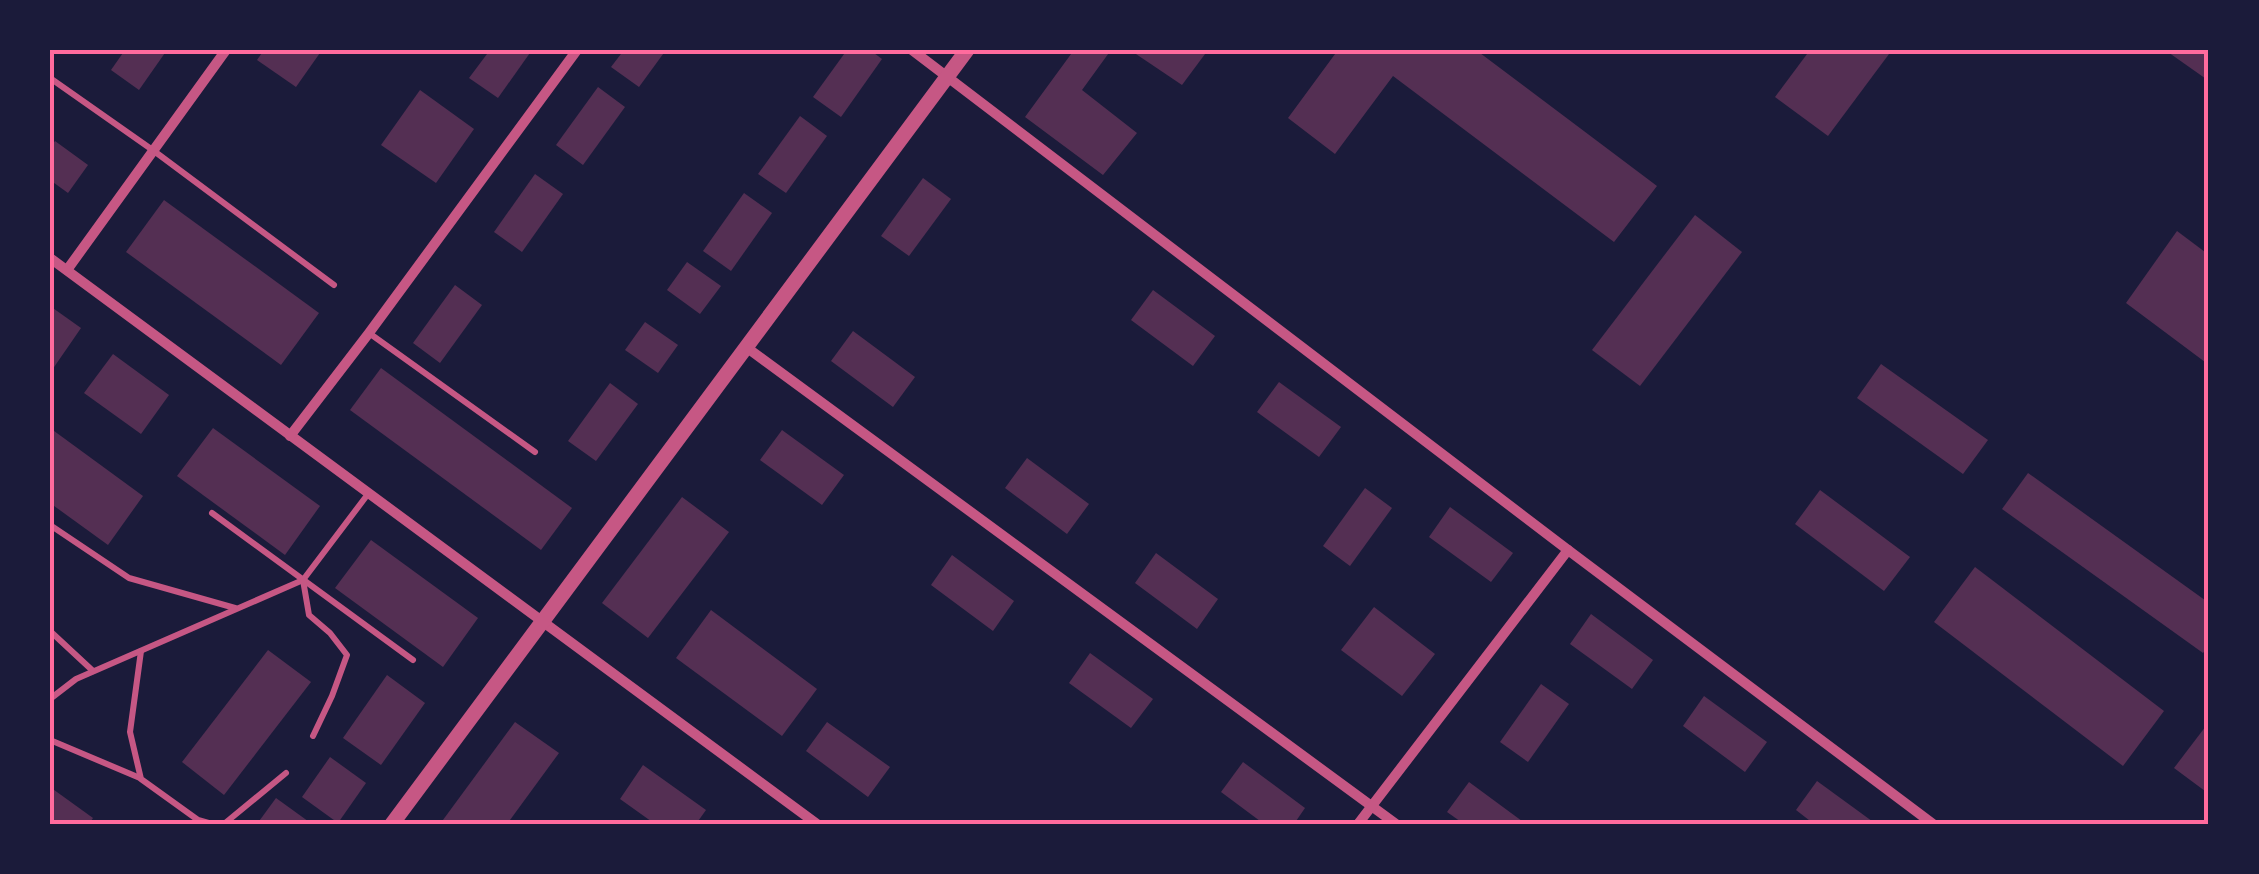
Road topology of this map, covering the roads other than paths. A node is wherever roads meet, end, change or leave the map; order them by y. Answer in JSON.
{"nodes":[{"id":1,"x":226,"y":50,"type":"edge"},
{"id":2,"x":577,"y":50,"type":"edge"},
{"id":3,"x":912,"y":50,"type":"edge"},
{"id":4,"x":967,"y":50,"type":"edge"},
{"id":5,"x":947,"y":76,"type":"junction"},
{"id":6,"x":50,"y":78,"type":"edge"},
{"id":7,"x":154,"y":150,"type":"junction"},
{"id":8,"x":50,"y":258,"type":"edge"},
{"id":9,"x":66,"y":270,"type":"junction"},
{"id":10,"x":334,"y":285,"type":"dead end"},
{"id":11,"x":370,"y":333,"type":"junction"},
{"id":12,"x":746,"y":347,"type":"junction"},
{"id":13,"x":290,"y":436,"type":"junction"},
{"id":14,"x":536,"y":452,"type":"dead end"},
{"id":15,"x":368,"y":494,"type":"junction"},
{"id":16,"x":212,"y":514,"type":"dead end"},
{"id":17,"x":50,"y":525,"type":"edge"},
{"id":18,"x":1568,"y":550,"type":"junction"},
{"id":19,"x":303,"y":580,"type":"junction"},
{"id":20,"x":236,"y":608,"type":"junction"},
{"id":21,"x":542,"y":622,"type":"junction"},
{"id":22,"x":50,"y":631,"type":"edge"},
{"id":23,"x":141,"y":650,"type":"junction"},
{"id":24,"x":413,"y":660,"type":"dead end"},
{"id":25,"x":93,"y":672,"type":"junction"},
{"id":26,"x":50,"y":699,"type":"edge"},
{"id":27,"x":313,"y":736,"type":"dead end"},
{"id":28,"x":50,"y":740,"type":"edge"},
{"id":29,"x":286,"y":773,"type":"dead end"},
{"id":30,"x":141,"y":779,"type":"junction"},
{"id":31,"x":1372,"y":806,"type":"junction"},
{"id":32,"x":802,"y":820,"type":"edge"},
{"id":33,"x":212,"y":824,"type":"edge"},
{"id":34,"x":224,"y":824,"type":"edge"},
{"id":35,"x":392,"y":824,"type":"edge"},
{"id":36,"x":817,"y":824,"type":"edge"},
{"id":37,"x":1358,"y":824,"type":"edge"},
{"id":38,"x":1396,"y":824,"type":"edge"},
{"id":39,"x":1934,"y":824,"type":"edge"}],
"edges":[{"from":1,"to":7,"type":"street"},
{"from":2,"to":11,"type":"street"},
{"from":3,"to":5,"type":"street"},
{"from":4,"to":5,"type":"street"},
{"from":5,"to":12,"type":"street"},
{"from":5,"to":18,"type":"street"},
{"from":6,"to":7,"type":"lane"},
{"from":7,"to":9,"type":"street"},
{"from":7,"to":10,"type":"lane"},
{"from":8,"to":9,"type":"street"},
{"from":9,"to":13,"type":"street"},
{"from":11,"to":13,"type":"street"},
{"from":11,"to":14,"type":"lane"},
{"from":12,"to":21,"type":"street"},
{"from":12,"to":31,"type":"street"},
{"from":13,"to":15,"type":"street"},
{"from":15,"to":19,"type":"lane"},
{"from":15,"to":21,"type":"street"},
{"from":16,"to":19,"type":"lane"},
{"from":17,"to":20,"type":"lane"},
{"from":18,"to":31,"type":"street"},
{"from":18,"to":39,"type":"street"},
{"from":19,"to":20,"type":"lane"},
{"from":19,"to":24,"type":"lane"},
{"from":19,"to":27,"type":"lane"},
{"from":20,"to":23,"type":"lane"},
{"from":21,"to":32,"type":"street"},
{"from":21,"to":35,"type":"street"},
{"from":22,"to":25,"type":"lane"},
{"from":23,"to":25,"type":"lane"},
{"from":23,"to":30,"type":"lane"},
{"from":25,"to":26,"type":"lane"},
{"from":28,"to":30,"type":"lane"},
{"from":29,"to":34,"type":"lane"},
{"from":30,"to":33,"type":"lane"},
{"from":31,"to":37,"type":"street"},
{"from":31,"to":38,"type":"street"},
{"from":32,"to":36,"type":"street"}]}
